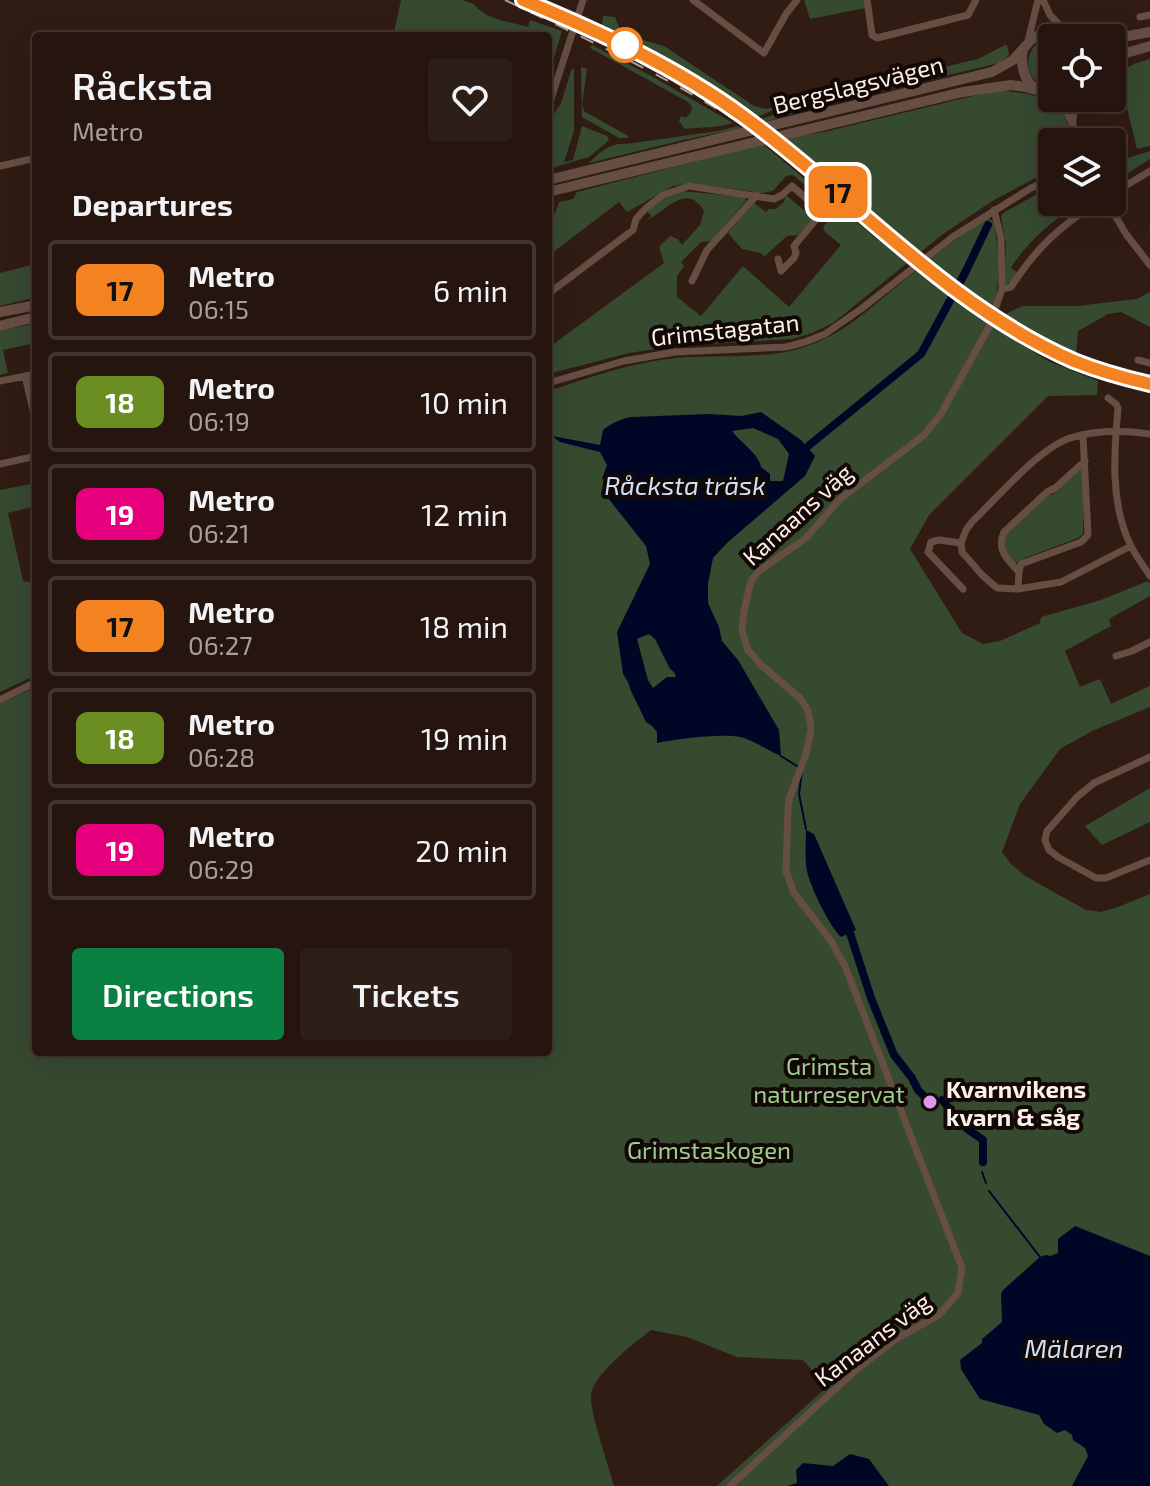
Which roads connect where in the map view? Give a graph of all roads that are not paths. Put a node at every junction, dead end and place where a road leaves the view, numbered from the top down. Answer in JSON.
{"nodes":[{"id":1,"x":583,"y":0,"type":"edge"},
{"id":2,"x":693,"y":0,"type":"edge"},
{"id":3,"x":797,"y":0,"type":"edge"},
{"id":4,"x":867,"y":0,"type":"edge"},
{"id":5,"x":976,"y":0,"type":"edge"},
{"id":6,"x":1040,"y":0,"type":"edge"},
{"id":7,"x":1150,"y":15,"type":"edge"},
{"id":8,"x":1140,"y":17,"type":"dead end"},
{"id":9,"x":1059,"y":24,"type":"edge"},
{"id":10,"x":1150,"y":32,"type":"edge"},
{"id":11,"x":1038,"y":34,"type":"edge"},
{"id":12,"x":1126,"y":36,"type":"edge"},
{"id":13,"x":1150,"y":46,"type":"edge"},
{"id":14,"x":1025,"y":47,"type":"junction"},
{"id":15,"x":1126,"y":53,"type":"edge"},
{"id":16,"x":1038,"y":89,"type":"edge"},
{"id":17,"x":1038,"y":91,"type":"edge"},
{"id":18,"x":552,"y":96,"type":"edge"},
{"id":19,"x":1067,"y":112,"type":"edge"},
{"id":20,"x":1074,"y":112,"type":"edge"},
{"id":21,"x":1073,"y":124,"type":"junction"},
{"id":22,"x":1075,"y":128,"type":"edge"},
{"id":23,"x":32,"y":159,"type":"edge"},
{"id":24,"x":0,"y":166,"type":"edge"},
{"id":25,"x":1150,"y":171,"type":"edge"},
{"id":26,"x":552,"y":179,"type":"edge"},
{"id":27,"x":1038,"y":185,"type":"edge"},
{"id":28,"x":1126,"y":186,"type":"edge"},
{"id":29,"x":552,"y":191,"type":"edge"},
{"id":30,"x":757,"y":195,"type":"junction"},
{"id":31,"x":994,"y":210,"type":"junction"},
{"id":32,"x":1078,"y":216,"type":"edge"},
{"id":33,"x":1115,"y":216,"type":"edge"},
{"id":34,"x":778,"y":259,"type":"dead end"},
{"id":35,"x":1150,"y":265,"type":"edge"},
{"id":36,"x":692,"y":281,"type":"dead end"},
{"id":37,"x":1002,"y":289,"type":"junction"},
{"id":38,"x":552,"y":291,"type":"edge"},
{"id":39,"x":32,"y":306,"type":"edge"},
{"id":40,"x":0,"y":312,"type":"edge"},
{"id":41,"x":32,"y":318,"type":"edge"},
{"id":42,"x":0,"y":326,"type":"edge"},
{"id":43,"x":1138,"y":360,"type":"dead end"},
{"id":44,"x":1150,"y":363,"type":"edge"},
{"id":45,"x":32,"y":375,"type":"edge"},
{"id":46,"x":25,"y":376,"type":"junction"},
{"id":47,"x":0,"y":381,"type":"edge"},
{"id":48,"x":552,"y":382,"type":"edge"},
{"id":49,"x":1108,"y":398,"type":"dead end"},
{"id":50,"x":32,"y":405,"type":"edge"},
{"id":51,"x":1116,"y":432,"type":"junction"},
{"id":52,"x":1150,"y":434,"type":"edge"},
{"id":53,"x":1083,"y":436,"type":"junction"},
{"id":54,"x":32,"y":457,"type":"edge"},
{"id":55,"x":1085,"y":461,"type":"junction"},
{"id":56,"x":0,"y":464,"type":"edge"},
{"id":57,"x":961,"y":543,"type":"junction"},
{"id":58,"x":1131,"y":546,"type":"junction"},
{"id":59,"x":1019,"y":572,"type":"junction"},
{"id":60,"x":1150,"y":576,"type":"edge"},
{"id":61,"x":963,"y":589,"type":"dead end"},
{"id":62,"x":1018,"y":589,"type":"junction"},
{"id":63,"x":1150,"y":642,"type":"edge"},
{"id":64,"x":1116,"y":656,"type":"dead end"},
{"id":65,"x":32,"y":684,"type":"edge"},
{"id":66,"x":0,"y":700,"type":"edge"},
{"id":67,"x":1150,"y":757,"type":"edge"},
{"id":68,"x":1150,"y":860,"type":"edge"},
{"id":69,"x":730,"y":1486,"type":"edge"}],
"edges":[{"from":1,"to":18,"type":"street"},
{"from":2,"to":3,"type":"street"},
{"from":4,"to":5,"type":"street"},
{"from":6,"to":9,"type":"street"},
{"from":6,"to":14,"type":"street"},
{"from":7,"to":8,"type":"street"},
{"from":10,"to":12,"type":"main road"},
{"from":11,"to":14,"type":"main road","name":"Bergslagsvägen"},
{"from":13,"to":15,"type":"main road"},
{"from":14,"to":16,"type":"main road"},
{"from":14,"to":26,"type":"main road","name":"Bergslagsvägen"},
{"from":17,"to":29,"type":"main road","name":"Bergslagsvägen"},
{"from":19,"to":21,"type":"street"},
{"from":20,"to":21,"type":"street"},
{"from":21,"to":22,"type":"street"},
{"from":23,"to":24,"type":"street"},
{"from":25,"to":28,"type":"street"},
{"from":27,"to":31,"type":"street","name":"Grimstagatan"},
{"from":30,"to":34,"type":"street"},
{"from":30,"to":36,"type":"street"},
{"from":30,"to":38,"type":"street"},
{"from":31,"to":37,"type":"street","name":"Kanaans väg"},
{"from":31,"to":48,"type":"street","name":"Grimstagatan"},
{"from":32,"to":37,"type":"street"},
{"from":33,"to":35,"type":"street"},
{"from":37,"to":69,"type":"street","name":"Kanaans väg"},
{"from":39,"to":40,"type":"main road"},
{"from":41,"to":42,"type":"main road"},
{"from":43,"to":44,"type":"street"},
{"from":45,"to":46,"type":"street"},
{"from":46,"to":47,"type":"street"},
{"from":46,"to":50,"type":"street"},
{"from":49,"to":51,"type":"street"},
{"from":51,"to":52,"type":"street"},
{"from":51,"to":53,"type":"street"},
{"from":51,"to":58,"type":"street"},
{"from":53,"to":55,"type":"street"},
{"from":53,"to":57,"type":"street"},
{"from":54,"to":56,"type":"street"},
{"from":55,"to":59,"type":"street"},
{"from":55,"to":59,"type":"street"},
{"from":57,"to":61,"type":"street"},
{"from":57,"to":62,"type":"street"},
{"from":58,"to":60,"type":"street"},
{"from":58,"to":62,"type":"street"},
{"from":59,"to":62,"type":"street"},
{"from":63,"to":64,"type":"street"},
{"from":65,"to":66,"type":"street"},
{"from":67,"to":68,"type":"street"}]}
